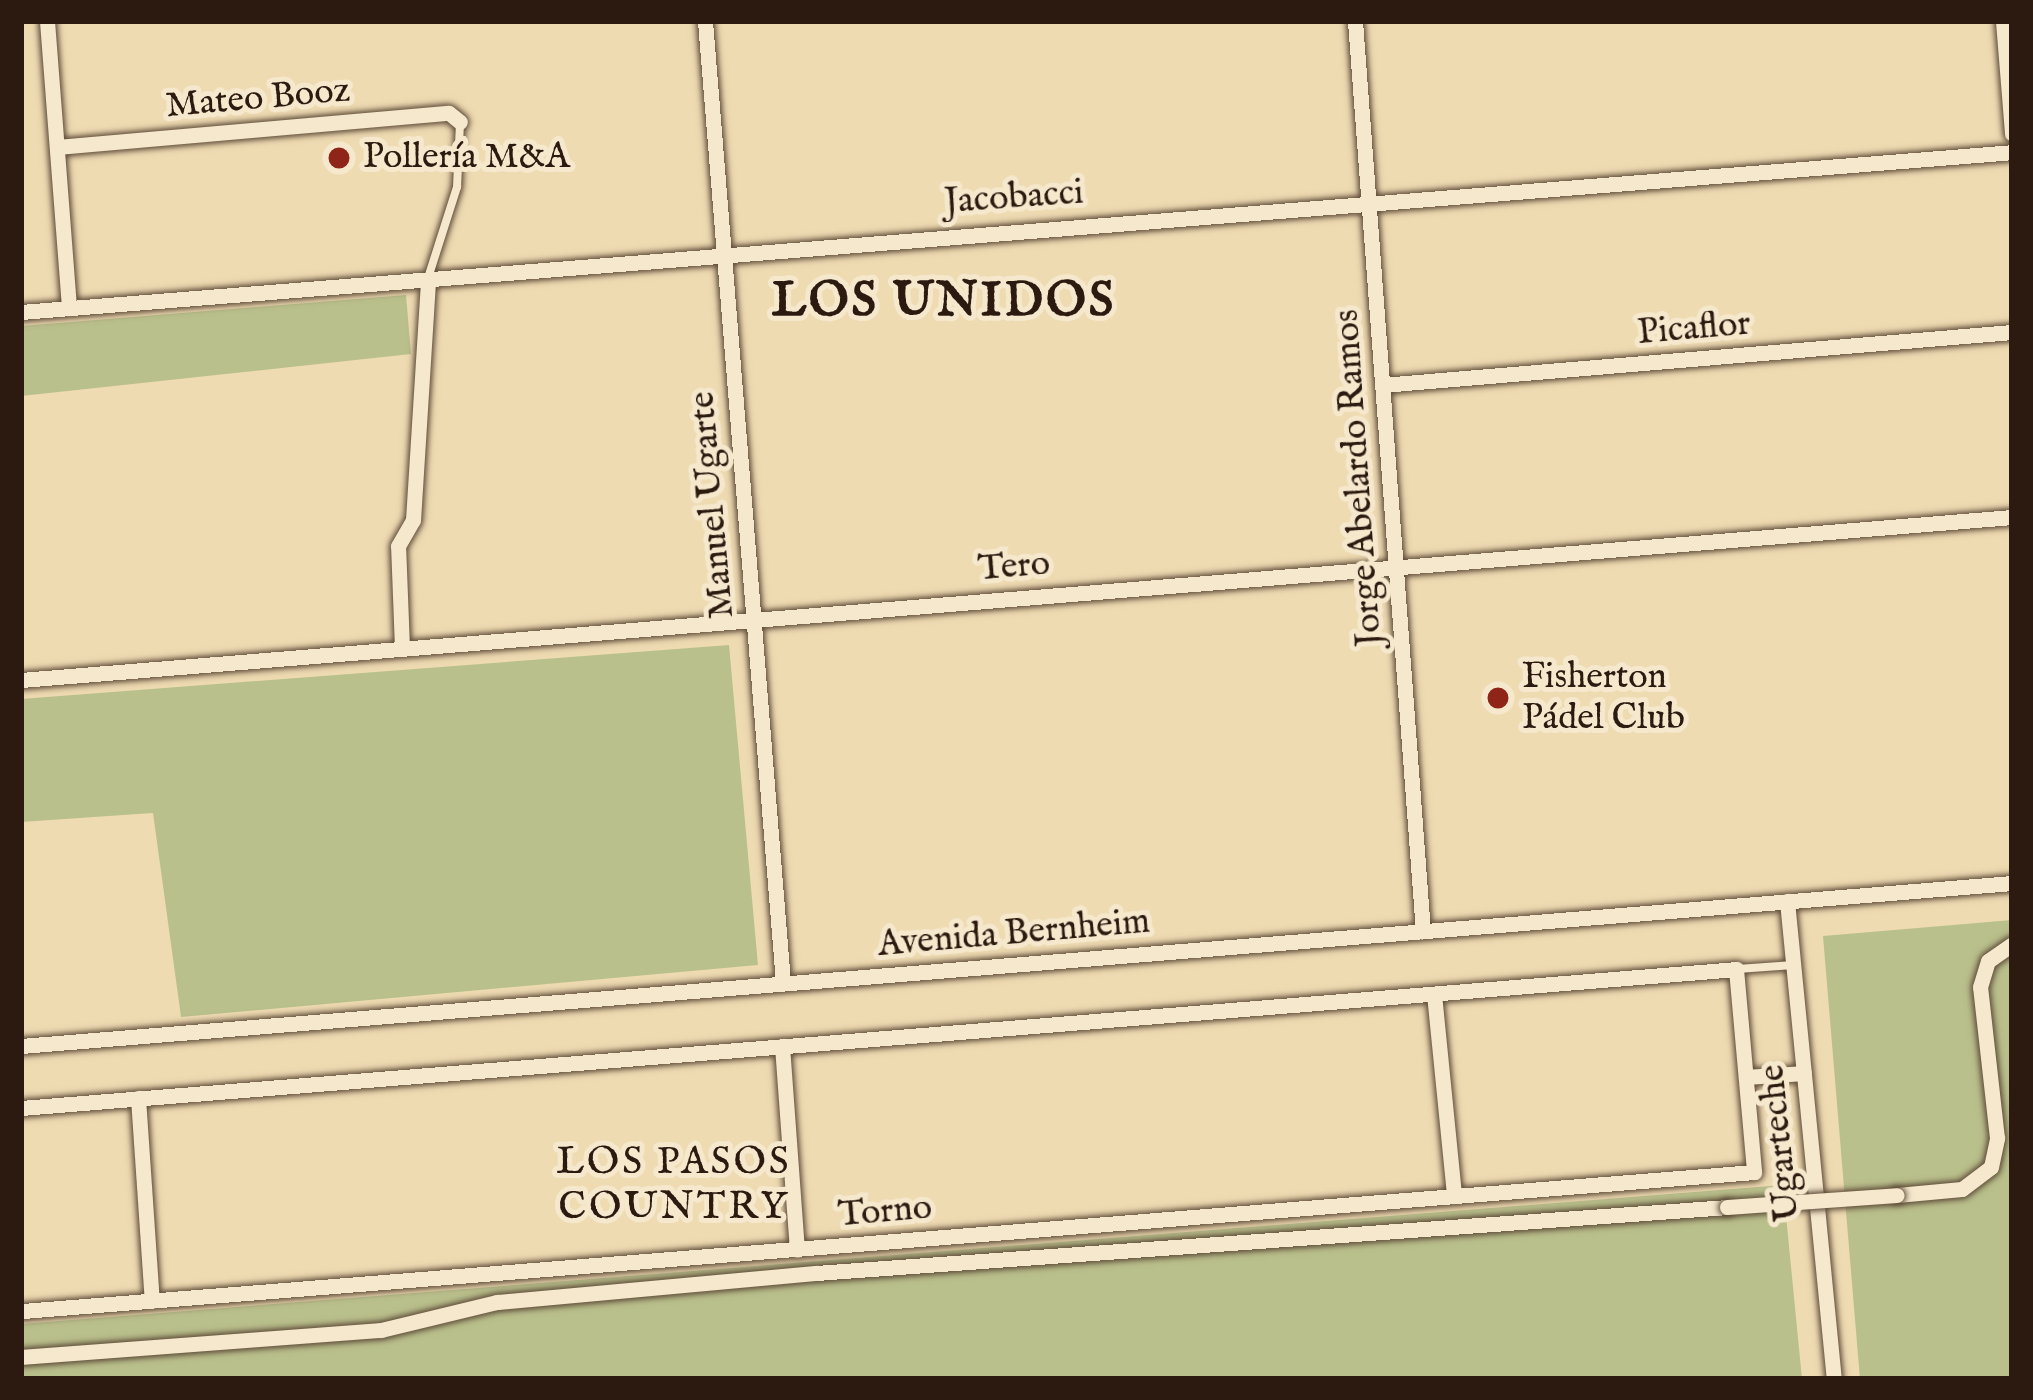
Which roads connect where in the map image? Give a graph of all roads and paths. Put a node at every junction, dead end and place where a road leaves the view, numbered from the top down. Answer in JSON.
{"nodes":[{"id":1,"x":47,"y":21,"type":"edge"},
{"id":2,"x":705,"y":21,"type":"edge"},
{"id":3,"x":1355,"y":21,"type":"edge"},
{"id":4,"x":2003,"y":21,"type":"edge"},
{"id":5,"x":2009,"y":97,"type":"edge"},
{"id":6,"x":460,"y":122,"type":"joint"},
{"id":7,"x":2012,"y":134,"type":"edge"},
{"id":8,"x":57,"y":147,"type":"junction"},
{"id":9,"x":2012,"y":152,"type":"edge"},
{"id":10,"x":1369,"y":201,"type":"junction"},
{"id":11,"x":720,"y":253,"type":"junction"},
{"id":12,"x":428,"y":279,"type":"junction"},
{"id":13,"x":69,"y":308,"type":"junction"},
{"id":14,"x":21,"y":312,"type":"edge"},
{"id":15,"x":2012,"y":332,"type":"edge"},
{"id":16,"x":1382,"y":385,"type":"junction"},
{"id":17,"x":2012,"y":517,"type":"edge"},
{"id":18,"x":1396,"y":566,"type":"junction"},
{"id":19,"x":754,"y":618,"type":"junction"},
{"id":20,"x":402,"y":648,"type":"junction"},
{"id":21,"x":21,"y":680,"type":"edge"},
{"id":22,"x":2012,"y":883,"type":"edge"},
{"id":23,"x":1787,"y":901,"type":"junction"},
{"id":24,"x":1423,"y":931,"type":"junction"},
{"id":25,"x":2012,"y":944,"type":"edge"},
{"id":26,"x":1793,"y":965,"type":"junction"},
{"id":27,"x":1736,"y":969,"type":"junction"},
{"id":28,"x":783,"y":983,"type":"junction"},
{"id":29,"x":1434,"y":994,"type":"junction"},
{"id":30,"x":21,"y":1046,"type":"edge"},
{"id":31,"x":782,"y":1046,"type":"junction"},
{"id":32,"x":1804,"y":1073,"type":"junction"},
{"id":33,"x":1746,"y":1077,"type":"junction"},
{"id":34,"x":138,"y":1098,"type":"junction"},
{"id":35,"x":21,"y":1108,"type":"edge"},
{"id":36,"x":1454,"y":1196,"type":"junction"},
{"id":37,"x":797,"y":1249,"type":"junction"},
{"id":38,"x":152,"y":1301,"type":"junction"},
{"id":39,"x":21,"y":1311,"type":"edge"},
{"id":40,"x":21,"y":1357,"type":"edge"},
{"id":41,"x":1834,"y":1379,"type":"edge"}],
"edges":[{"from":1,"to":8,"type":"street"},
{"from":2,"to":11,"type":"street","name":"Manuel Ugarte"},
{"from":3,"to":10,"type":"street","name":"Jorge Abelardo Ramos"},
{"from":4,"to":5,"type":"street"},
{"from":5,"to":7,"type":"street"},
{"from":6,"to":8,"type":"street","name":"Mateo Booz"},
{"from":6,"to":12,"type":"lane"},
{"from":8,"to":13,"type":"street"},
{"from":9,"to":10,"type":"street","name":"Jacobacci"},
{"from":10,"to":11,"type":"street","name":"Jacobacci"},
{"from":10,"to":16,"type":"street","name":"Jorge Abelardo Ramos"},
{"from":11,"to":12,"type":"street","name":"Jacobacci"},
{"from":11,"to":19,"type":"street","name":"Manuel Ugarte"},
{"from":12,"to":13,"type":"street","name":"Jacobacci"},
{"from":12,"to":20,"type":"street"},
{"from":13,"to":14,"type":"street","name":"Jacobacci"},
{"from":15,"to":16,"type":"street","name":"Picaflor"},
{"from":16,"to":18,"type":"street","name":"Jorge Abelardo Ramos"},
{"from":17,"to":18,"type":"street","name":"Tero"},
{"from":18,"to":19,"type":"street","name":"Tero"},
{"from":18,"to":24,"type":"street","name":"Jorge Abelardo Ramos"},
{"from":19,"to":20,"type":"street","name":"Tero"},
{"from":19,"to":28,"type":"street","name":"Manuel Ugarte"},
{"from":20,"to":21,"type":"street","name":"Tero"},
{"from":22,"to":23,"type":"street","name":"Avenida Bernheim"},
{"from":23,"to":24,"type":"street","name":"Avenida Bernheim"},
{"from":23,"to":26,"type":"street","name":"Ugarteche"},
{"from":24,"to":28,"type":"street","name":"Avenida Bernheim"},
{"from":25,"to":40,"type":"street","bridge":true},
{"from":26,"to":27,"type":"lane"},
{"from":26,"to":32,"type":"street","name":"Ugarteche"},
{"from":27,"to":29,"type":"street"},
{"from":27,"to":33,"type":"street"},
{"from":28,"to":30,"type":"street","name":"Avenida Bernheim"},
{"from":29,"to":31,"type":"street"},
{"from":29,"to":36,"type":"street"},
{"from":31,"to":34,"type":"street"},
{"from":31,"to":37,"type":"street"},
{"from":32,"to":33,"type":"street"},
{"from":32,"to":41,"type":"street","name":"Ugarteche"},
{"from":33,"to":36,"type":"street","name":"Torno"},
{"from":34,"to":35,"type":"street"},
{"from":34,"to":38,"type":"street"},
{"from":36,"to":37,"type":"street","name":"Torno"},
{"from":37,"to":38,"type":"street","name":"Torno"},
{"from":38,"to":39,"type":"street","name":"Torno"}]}
